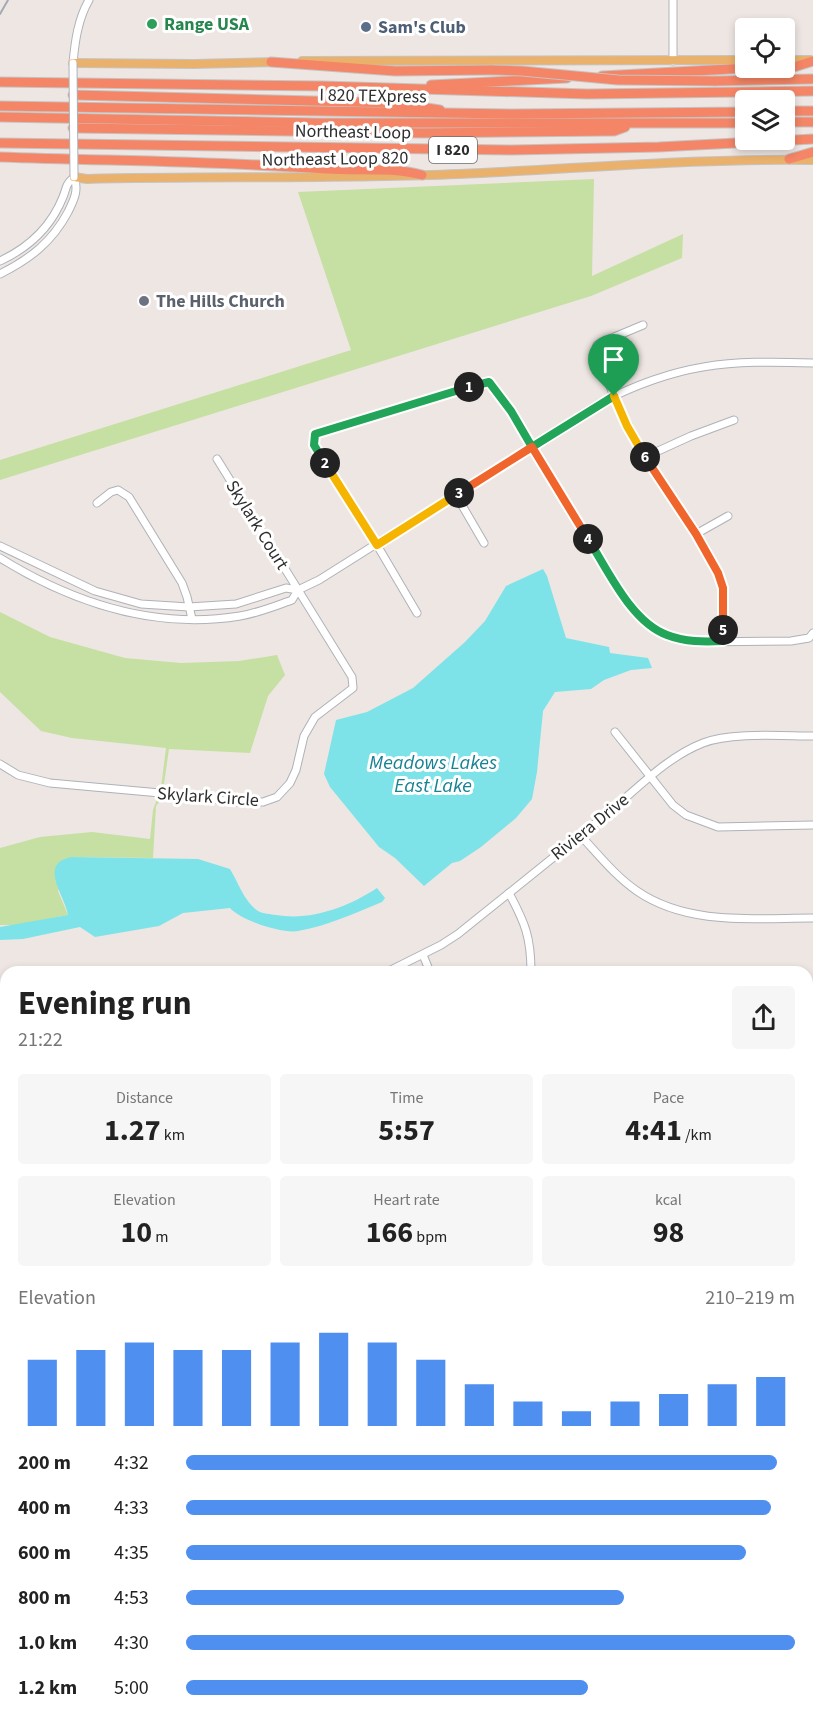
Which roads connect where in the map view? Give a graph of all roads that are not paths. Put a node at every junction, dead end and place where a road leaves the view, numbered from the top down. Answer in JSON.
{"nodes":[{"id":1,"x":89,"y":0,"type":"edge"},
{"id":2,"x":674,"y":0,"type":"edge"},
{"id":3,"x":735,"y":60,"type":"edge"},
{"id":4,"x":795,"y":60,"type":"edge"},
{"id":5,"x":813,"y":60,"type":"edge"},
{"id":6,"x":672,"y":61,"type":"junction"},
{"id":7,"x":271,"y":62,"type":"junction"},
{"id":8,"x":73,"y":63,"type":"junction"},
{"id":9,"x":795,"y":67,"type":"edge"},
{"id":10,"x":735,"y":69,"type":"edge"},
{"id":11,"x":813,"y":79,"type":"edge"},
{"id":12,"x":0,"y":82,"type":"edge"},
{"id":13,"x":406,"y":89,"type":"junction"},
{"id":14,"x":813,"y":91,"type":"edge"},
{"id":15,"x":73,"y":95,"type":"junction"},
{"id":16,"x":0,"y":106,"type":"edge"},
{"id":17,"x":795,"y":111,"type":"edge"},
{"id":18,"x":812,"y":111,"type":"edge"},
{"id":19,"x":735,"y":112,"type":"edge"},
{"id":20,"x":457,"y":114,"type":"junction"},
{"id":21,"x":0,"y":117,"type":"edge"},
{"id":22,"x":795,"y":122,"type":"edge"},
{"id":23,"x":813,"y":122,"type":"edge"},
{"id":24,"x":735,"y":123,"type":"edge"},
{"id":25,"x":633,"y":124,"type":"junction"},
{"id":26,"x":74,"y":128,"type":"junction"},
{"id":27,"x":813,"y":139,"type":"edge"},
{"id":28,"x":0,"y":143,"type":"edge"},
{"id":29,"x":813,"y":152,"type":"edge"},
{"id":30,"x":0,"y":157,"type":"edge"},
{"id":31,"x":789,"y":159,"type":"junction"},
{"id":32,"x":813,"y":160,"type":"edge"},
{"id":33,"x":422,"y":174,"type":"junction"},
{"id":34,"x":74,"y":177,"type":"junction"},
{"id":35,"x":0,"y":261,"type":"edge"},
{"id":36,"x":0,"y":274,"type":"edge"},
{"id":37,"x":643,"y":324,"type":"dead end"},
{"id":38,"x":813,"y":363,"type":"edge"},
{"id":39,"x":614,"y":396,"type":"junction"},
{"id":40,"x":734,"y":420,"type":"dead end"},
{"id":41,"x":532,"y":447,"type":"junction"},
{"id":42,"x":645,"y":457,"type":"junction"},
{"id":43,"x":217,"y":459,"type":"dead end"},
{"id":44,"x":456,"y":495,"type":"junction"},
{"id":45,"x":97,"y":503,"type":"dead end"},
{"id":46,"x":729,"y":516,"type":"dead end"},
{"id":47,"x":696,"y":534,"type":"junction"},
{"id":48,"x":484,"y":543,"type":"dead end"},
{"id":49,"x":377,"y":545,"type":"junction"},
{"id":50,"x":0,"y":546,"type":"edge"},
{"id":51,"x":0,"y":558,"type":"edge"},
{"id":52,"x":298,"y":590,"type":"junction"},
{"id":53,"x":189,"y":607,"type":"junction"},
{"id":54,"x":417,"y":613,"type":"dead end"},
{"id":55,"x":192,"y":619,"type":"junction"},
{"id":56,"x":813,"y":633,"type":"edge"},
{"id":57,"x":723,"y":641,"type":"junction"},
{"id":58,"x":615,"y":732,"type":"dead end"},
{"id":59,"x":813,"y":736,"type":"edge"},
{"id":60,"x":0,"y":764,"type":"edge"},
{"id":61,"x":650,"y":777,"type":"junction"},
{"id":62,"x":813,"y":825,"type":"edge"},
{"id":63,"x":580,"y":836,"type":"junction"},
{"id":64,"x":509,"y":893,"type":"junction"},
{"id":65,"x":813,"y":918,"type":"edge"},
{"id":66,"x":423,"y":955,"type":"junction"},
{"id":67,"x":400,"y":966,"type":"edge"},
{"id":68,"x":428,"y":966,"type":"edge"},
{"id":69,"x":531,"y":966,"type":"edge"}],
"edges":[{"from":1,"to":8,"type":"street"},
{"from":2,"to":6,"type":"street"},
{"from":3,"to":6,"type":"main road"},
{"from":4,"to":5,"type":"main road"},
{"from":5,"to":9,"type":"highway"},
{"from":6,"to":7,"type":"main road"},
{"from":7,"to":8,"type":"main road"},
{"from":7,"to":11,"type":"highway","bridge":true},
{"from":8,"to":15,"type":"street","bridge":true},
{"from":10,"to":13,"type":"highway"},
{"from":12,"to":13,"type":"highway"},
{"from":13,"to":14,"type":"highway"},
{"from":15,"to":20,"type":"highway"},
{"from":15,"to":26,"type":"street","bridge":true},
{"from":16,"to":20,"type":"highway","name":"I 820 TEXpress"},
{"from":17,"to":18,"type":"highway"},
{"from":19,"to":20,"type":"highway","name":"I 820 TEXpress"},
{"from":21,"to":25,"type":"highway","name":"I 820 TEXpress"},
{"from":22,"to":23,"type":"highway"},
{"from":24,"to":25,"type":"highway","name":"I 820 TEXpress"},
{"from":25,"to":26,"type":"highway"},
{"from":26,"to":34,"type":"street","bridge":true},
{"from":27,"to":28,"type":"highway","name":"Northeast Loop","number":"I 820"},
{"from":29,"to":31,"type":"highway"},
{"from":30,"to":33,"type":"highway"},
{"from":31,"to":32,"type":"main road","name":"Northeast Loop 820"},
{"from":31,"to":33,"type":"main road","name":"Northeast Loop 820"},
{"from":33,"to":34,"type":"main road","name":"Northeast Loop 820"},
{"from":34,"to":35,"type":"street"},
{"from":34,"to":36,"type":"street"},
{"from":37,"to":39,"type":"street"},
{"from":38,"to":39,"type":"street"},
{"from":39,"to":41,"type":"street"},
{"from":39,"to":42,"type":"street"},
{"from":40,"to":42,"type":"street"},
{"from":41,"to":44,"type":"street"},
{"from":41,"to":49,"type":"street"},
{"from":41,"to":57,"type":"street"},
{"from":42,"to":47,"type":"street"},
{"from":43,"to":52,"type":"street","name":"Skylark Court"},
{"from":44,"to":48,"type":"street"},
{"from":44,"to":49,"type":"street"},
{"from":45,"to":53,"type":"street"},
{"from":46,"to":47,"type":"street"},
{"from":47,"to":57,"type":"street"},
{"from":49,"to":52,"type":"street"},
{"from":49,"to":54,"type":"street"},
{"from":50,"to":53,"type":"street"},
{"from":51,"to":55,"type":"street"},
{"from":52,"to":53,"type":"street"},
{"from":52,"to":55,"type":"street"},
{"from":52,"to":60,"type":"street","name":"Skylark Circle"},
{"from":53,"to":55,"type":"street"},
{"from":56,"to":57,"type":"street"},
{"from":58,"to":61,"type":"street"},
{"from":59,"to":61,"type":"street","name":"Riviera Drive"},
{"from":61,"to":62,"type":"street"},
{"from":61,"to":63,"type":"street","name":"Riviera Drive"},
{"from":63,"to":64,"type":"street","name":"Riviera Drive"},
{"from":63,"to":65,"type":"street"},
{"from":64,"to":66,"type":"street","name":"Riviera Drive"},
{"from":64,"to":69,"type":"street"},
{"from":66,"to":67,"type":"street","name":"Riviera Drive"},
{"from":66,"to":68,"type":"street"}]}
